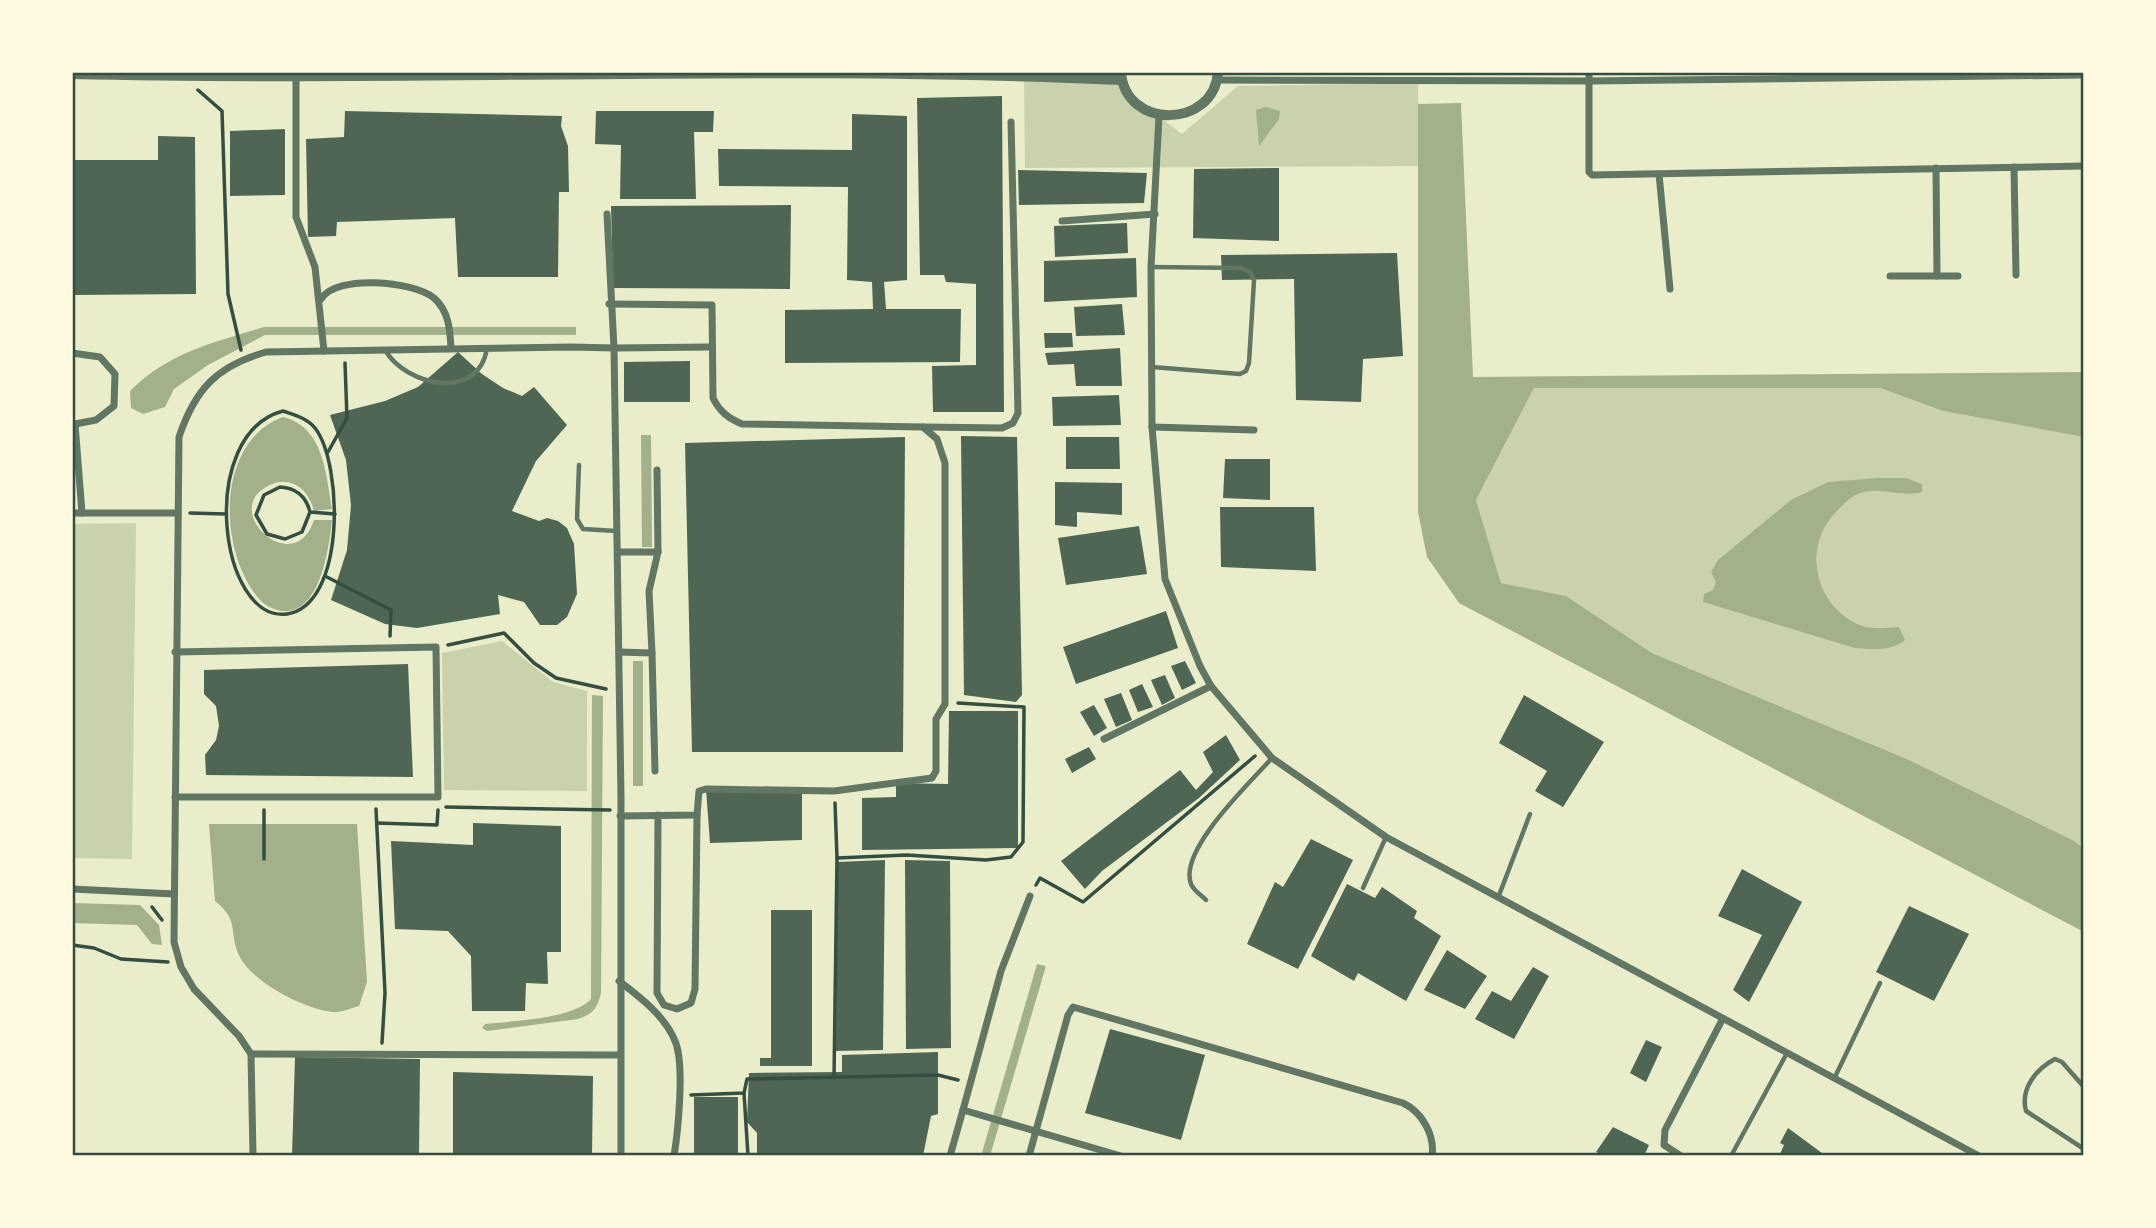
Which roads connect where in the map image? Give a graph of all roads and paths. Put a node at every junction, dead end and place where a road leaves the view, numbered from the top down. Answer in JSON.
{"nodes":[{"id":1,"x":1589,"y":72,"type":"edge"},
{"id":2,"x":887,"y":73,"type":"edge"},
{"id":3,"x":72,"y":74,"type":"edge"},
{"id":4,"x":296,"y":75,"type":"edge"},
{"id":5,"x":2084,"y":75,"type":"edge"},
{"id":6,"x":1121,"y":76,"type":"edge"},
{"id":7,"x":1218,"y":76,"type":"edge"},
{"id":8,"x":183,"y":77,"type":"junction"},
{"id":9,"x":1589,"y":81,"type":"junction"},
{"id":10,"x":1159,"y":116,"type":"junction"},
{"id":11,"x":1012,"y":122,"type":"dead end"},
{"id":12,"x":2084,"y":166,"type":"edge"},
{"id":13,"x":2014,"y":167,"type":"junction"},
{"id":14,"x":1936,"y":168,"type":"junction"},
{"id":15,"x":1659,"y":174,"type":"junction"},
{"id":16,"x":607,"y":214,"type":"dead end"},
{"id":17,"x":1155,"y":214,"type":"junction"},
{"id":18,"x":1062,"y":221,"type":"dead end"},
{"id":19,"x":1151,"y":267,"type":"junction"},
{"id":20,"x":2016,"y":275,"type":"dead end"},
{"id":21,"x":1890,"y":276,"type":"dead end"},
{"id":22,"x":1937,"y":276,"type":"junction"},
{"id":23,"x":1958,"y":276,"type":"dead end"},
{"id":24,"x":1670,"y":289,"type":"dead end"},
{"id":25,"x":321,"y":299,"type":"junction"},
{"id":26,"x":609,"y":304,"type":"junction"},
{"id":27,"x":712,"y":347,"type":"junction"},
{"id":28,"x":451,"y":348,"type":"junction"},
{"id":29,"x":487,"y":348,"type":"junction"},
{"id":30,"x":614,"y":348,"type":"junction"},
{"id":31,"x":241,"y":349,"type":"dead end"},
{"id":32,"x":384,"y":349,"type":"junction"},
{"id":33,"x":324,"y":351,"type":"junction"},
{"id":34,"x":344,"y":351,"type":"junction"},
{"id":35,"x":72,"y":353,"type":"edge"},
{"id":36,"x":1152,"y":367,"type":"junction"},
{"id":37,"x":74,"y":424,"type":"edge"},
{"id":38,"x":923,"y":427,"type":"junction"},
{"id":39,"x":1152,"y":427,"type":"junction"},
{"id":40,"x":1254,"y":430,"type":"dead end"},
{"id":41,"x":328,"y":453,"type":"junction"},
{"id":42,"x":579,"y":465,"type":"dead end"},
{"id":43,"x":657,"y":470,"type":"dead end"},
{"id":44,"x":310,"y":512,"type":"junction"},
{"id":45,"x":72,"y":513,"type":"edge"},
{"id":46,"x":82,"y":513,"type":"junction"},
{"id":47,"x":178,"y":513,"type":"junction"},
{"id":48,"x":226,"y":514,"type":"junction"},
{"id":49,"x":335,"y":514,"type":"junction"},
{"id":50,"x":617,"y":531,"type":"junction"},
{"id":51,"x":618,"y":552,"type":"junction"},
{"id":52,"x":657,"y":552,"type":"junction"},
{"id":53,"x":324,"y":576,"type":"junction"},
{"id":54,"x":436,"y":648,"type":"junction"},
{"id":55,"x":390,"y":649,"type":"junction"},
{"id":56,"x":175,"y":652,"type":"junction"},
{"id":57,"x":619,"y":652,"type":"junction"},
{"id":58,"x":652,"y":653,"type":"junction"},
{"id":59,"x":1211,"y":686,"type":"junction"},
{"id":60,"x":619,"y":692,"type":"junction"},
{"id":61,"x":945,"y":704,"type":"junction"},
{"id":62,"x":1104,"y":739,"type":"dead end"},
{"id":63,"x":1264,"y":747,"type":"junction"},
{"id":64,"x":1272,"y":758,"type":"junction"},
{"id":65,"x":655,"y":771,"type":"dead end"},
{"id":66,"x":834,"y":791,"type":"junction"},
{"id":67,"x":175,"y":797,"type":"junction"},
{"id":68,"x":264,"y":797,"type":"junction"},
{"id":69,"x":376,"y":797,"type":"junction"},
{"id":70,"x":604,"y":810,"type":"dead end"},
{"id":71,"x":1530,"y":814,"type":"dead end"},
{"id":72,"x":658,"y":815,"type":"junction"},
{"id":73,"x":697,"y":815,"type":"junction"},
{"id":74,"x":621,"y":816,"type":"junction"},
{"id":75,"x":377,"y":824,"type":"junction"},
{"id":76,"x":1386,"y":837,"type":"junction"},
{"id":77,"x":836,"y":858,"type":"junction"},
{"id":78,"x":264,"y":859,"type":"dead end"},
{"id":79,"x":1040,"y":878,"type":"dead end"},
{"id":80,"x":1363,"y":888,"type":"dead end"},
{"id":81,"x":72,"y":889,"type":"edge"},
{"id":82,"x":174,"y":894,"type":"junction"},
{"id":83,"x":1030,"y":896,"type":"dead end"},
{"id":84,"x":1498,"y":898,"type":"junction"},
{"id":85,"x":1206,"y":900,"type":"dead end"},
{"id":86,"x":72,"y":945,"type":"edge"},
{"id":87,"x":170,"y":962,"type":"dead end"},
{"id":88,"x":620,"y":981,"type":"junction"},
{"id":89,"x":1880,"y":983,"type":"dead end"},
{"id":90,"x":1722,"y":1020,"type":"junction"},
{"id":91,"x":1787,"y":1053,"type":"junction"},
{"id":92,"x":251,"y":1054,"type":"junction"},
{"id":93,"x":381,"y":1055,"type":"junction"},
{"id":94,"x":619,"y":1055,"type":"junction"},
{"id":95,"x":834,"y":1077,"type":"junction"},
{"id":96,"x":1834,"y":1079,"type":"junction"},
{"id":97,"x":970,"y":1083,"type":"junction"},
{"id":98,"x":2084,"y":1087,"type":"edge"},
{"id":99,"x":744,"y":1093,"type":"junction"},
{"id":100,"x":679,"y":1095,"type":"junction"},
{"id":101,"x":963,"y":1110,"type":"junction"},
{"id":102,"x":1037,"y":1131,"type":"junction"},
{"id":103,"x":2084,"y":1149,"type":"edge"},
{"id":104,"x":253,"y":1156,"type":"edge"},
{"id":105,"x":621,"y":1156,"type":"edge"},
{"id":106,"x":674,"y":1156,"type":"edge"},
{"id":107,"x":748,"y":1156,"type":"edge"},
{"id":108,"x":950,"y":1156,"type":"edge"},
{"id":109,"x":1029,"y":1156,"type":"edge"},
{"id":110,"x":1121,"y":1156,"type":"edge"},
{"id":111,"x":1432,"y":1156,"type":"edge"},
{"id":112,"x":1681,"y":1156,"type":"edge"},
{"id":113,"x":1731,"y":1156,"type":"edge"},
{"id":114,"x":1979,"y":1156,"type":"edge"}],
"edges":[{"from":1,"to":9,"type":"street"},
{"from":2,"to":4,"type":"street"},
{"from":2,"to":6,"type":"street"},
{"from":3,"to":8,"type":"street"},
{"from":4,"to":8,"type":"street"},
{"from":4,"to":25,"type":"street"},
{"from":5,"to":9,"type":"street"},
{"from":6,"to":10,"type":"street"},
{"from":7,"to":9,"type":"street"},
{"from":7,"to":10,"type":"street"},
{"from":8,"to":31,"type":"path"},
{"from":9,"to":15,"type":"street"},
{"from":10,"to":17,"type":"street"},
{"from":11,"to":38,"type":"street"},
{"from":12,"to":13,"type":"street"},
{"from":13,"to":14,"type":"street"},
{"from":13,"to":20,"type":"street"},
{"from":14,"to":15,"type":"street"},
{"from":14,"to":22,"type":"street"},
{"from":15,"to":24,"type":"street"},
{"from":16,"to":26,"type":"street"},
{"from":17,"to":18,"type":"street"},
{"from":17,"to":19,"type":"street"},
{"from":19,"to":36,"type":"street"},
{"from":19,"to":36,"type":"lane"},
{"from":21,"to":22,"type":"street"},
{"from":22,"to":23,"type":"street"},
{"from":25,"to":28,"type":"street"},
{"from":25,"to":33,"type":"street"},
{"from":26,"to":27,"type":"street"},
{"from":26,"to":30,"type":"street"},
{"from":27,"to":30,"type":"street"},
{"from":27,"to":38,"type":"street"},
{"from":28,"to":29,"type":"street"},
{"from":28,"to":32,"type":"street"},
{"from":29,"to":30,"type":"street"},
{"from":29,"to":32,"type":"lane"},
{"from":30,"to":50,"type":"street"},
{"from":32,"to":34,"type":"street"},
{"from":33,"to":34,"type":"street"},
{"from":33,"to":47,"type":"street"},
{"from":34,"to":41,"type":"path"},
{"from":35,"to":37,"type":"street"},
{"from":36,"to":39,"type":"street"},
{"from":37,"to":46,"type":"street"},
{"from":38,"to":61,"type":"street"},
{"from":39,"to":40,"type":"street"},
{"from":39,"to":59,"type":"street"},
{"from":41,"to":48,"type":"path"},
{"from":41,"to":49,"type":"path"},
{"from":42,"to":50,"type":"lane"},
{"from":43,"to":52,"type":"street"},
{"from":44,"to":44,"type":"path"},
{"from":44,"to":49,"type":"path"},
{"from":45,"to":46,"type":"street"},
{"from":46,"to":47,"type":"street"},
{"from":47,"to":48,"type":"path"},
{"from":47,"to":56,"type":"street"},
{"from":48,"to":53,"type":"path"},
{"from":49,"to":53,"type":"path"},
{"from":50,"to":51,"type":"street"},
{"from":51,"to":52,"type":"street"},
{"from":51,"to":57,"type":"street"},
{"from":52,"to":58,"type":"street"},
{"from":53,"to":55,"type":"path"},
{"from":54,"to":55,"type":"street"},
{"from":54,"to":60,"type":"path"},
{"from":54,"to":69,"type":"street"},
{"from":55,"to":56,"type":"street"},
{"from":56,"to":67,"type":"street"},
{"from":57,"to":58,"type":"street"},
{"from":57,"to":60,"type":"street"},
{"from":58,"to":65,"type":"street"},
{"from":59,"to":62,"type":"street"},
{"from":59,"to":63,"type":"street"},
{"from":60,"to":74,"type":"street"},
{"from":61,"to":66,"type":"street"},
{"from":61,"to":77,"type":"path"},
{"from":63,"to":64,"type":"street"},
{"from":63,"to":79,"type":"path"},
{"from":64,"to":76,"type":"street"},
{"from":64,"to":85,"type":"lane"},
{"from":66,"to":73,"type":"street"},
{"from":66,"to":77,"type":"path"},
{"from":67,"to":68,"type":"street"},
{"from":67,"to":82,"type":"street"},
{"from":68,"to":69,"type":"street"},
{"from":68,"to":78,"type":"path"},
{"from":69,"to":75,"type":"path"},
{"from":70,"to":75,"type":"path"},
{"from":71,"to":84,"type":"lane"},
{"from":72,"to":73,"type":"street"},
{"from":72,"to":73,"type":"street"},
{"from":72,"to":74,"type":"street"},
{"from":74,"to":88,"type":"street"},
{"from":75,"to":93,"type":"path"},
{"from":76,"to":80,"type":"lane"},
{"from":76,"to":84,"type":"street"},
{"from":77,"to":95,"type":"path"},
{"from":81,"to":82,"type":"street"},
{"from":82,"to":92,"type":"street"},
{"from":83,"to":97,"type":"street"},
{"from":84,"to":90,"type":"street"},
{"from":86,"to":87,"type":"path"},
{"from":88,"to":94,"type":"street"},
{"from":88,"to":100,"type":"street"},
{"from":89,"to":96,"type":"lane"},
{"from":90,"to":91,"type":"street"},
{"from":90,"to":112,"type":"street"},
{"from":91,"to":96,"type":"street"},
{"from":91,"to":113,"type":"lane"},
{"from":92,"to":93,"type":"street"},
{"from":92,"to":104,"type":"street"},
{"from":93,"to":94,"type":"street"},
{"from":94,"to":105,"type":"street"},
{"from":95,"to":97,"type":"path"},
{"from":95,"to":99,"type":"path"},
{"from":96,"to":114,"type":"street"},
{"from":97,"to":101,"type":"street"},
{"from":98,"to":103,"type":"lane"},
{"from":99,"to":100,"type":"path"},
{"from":99,"to":107,"type":"path"},
{"from":100,"to":106,"type":"street"},
{"from":101,"to":102,"type":"street"},
{"from":101,"to":108,"type":"street"},
{"from":102,"to":109,"type":"street"},
{"from":102,"to":110,"type":"street"},
{"from":102,"to":111,"type":"street"}]}
